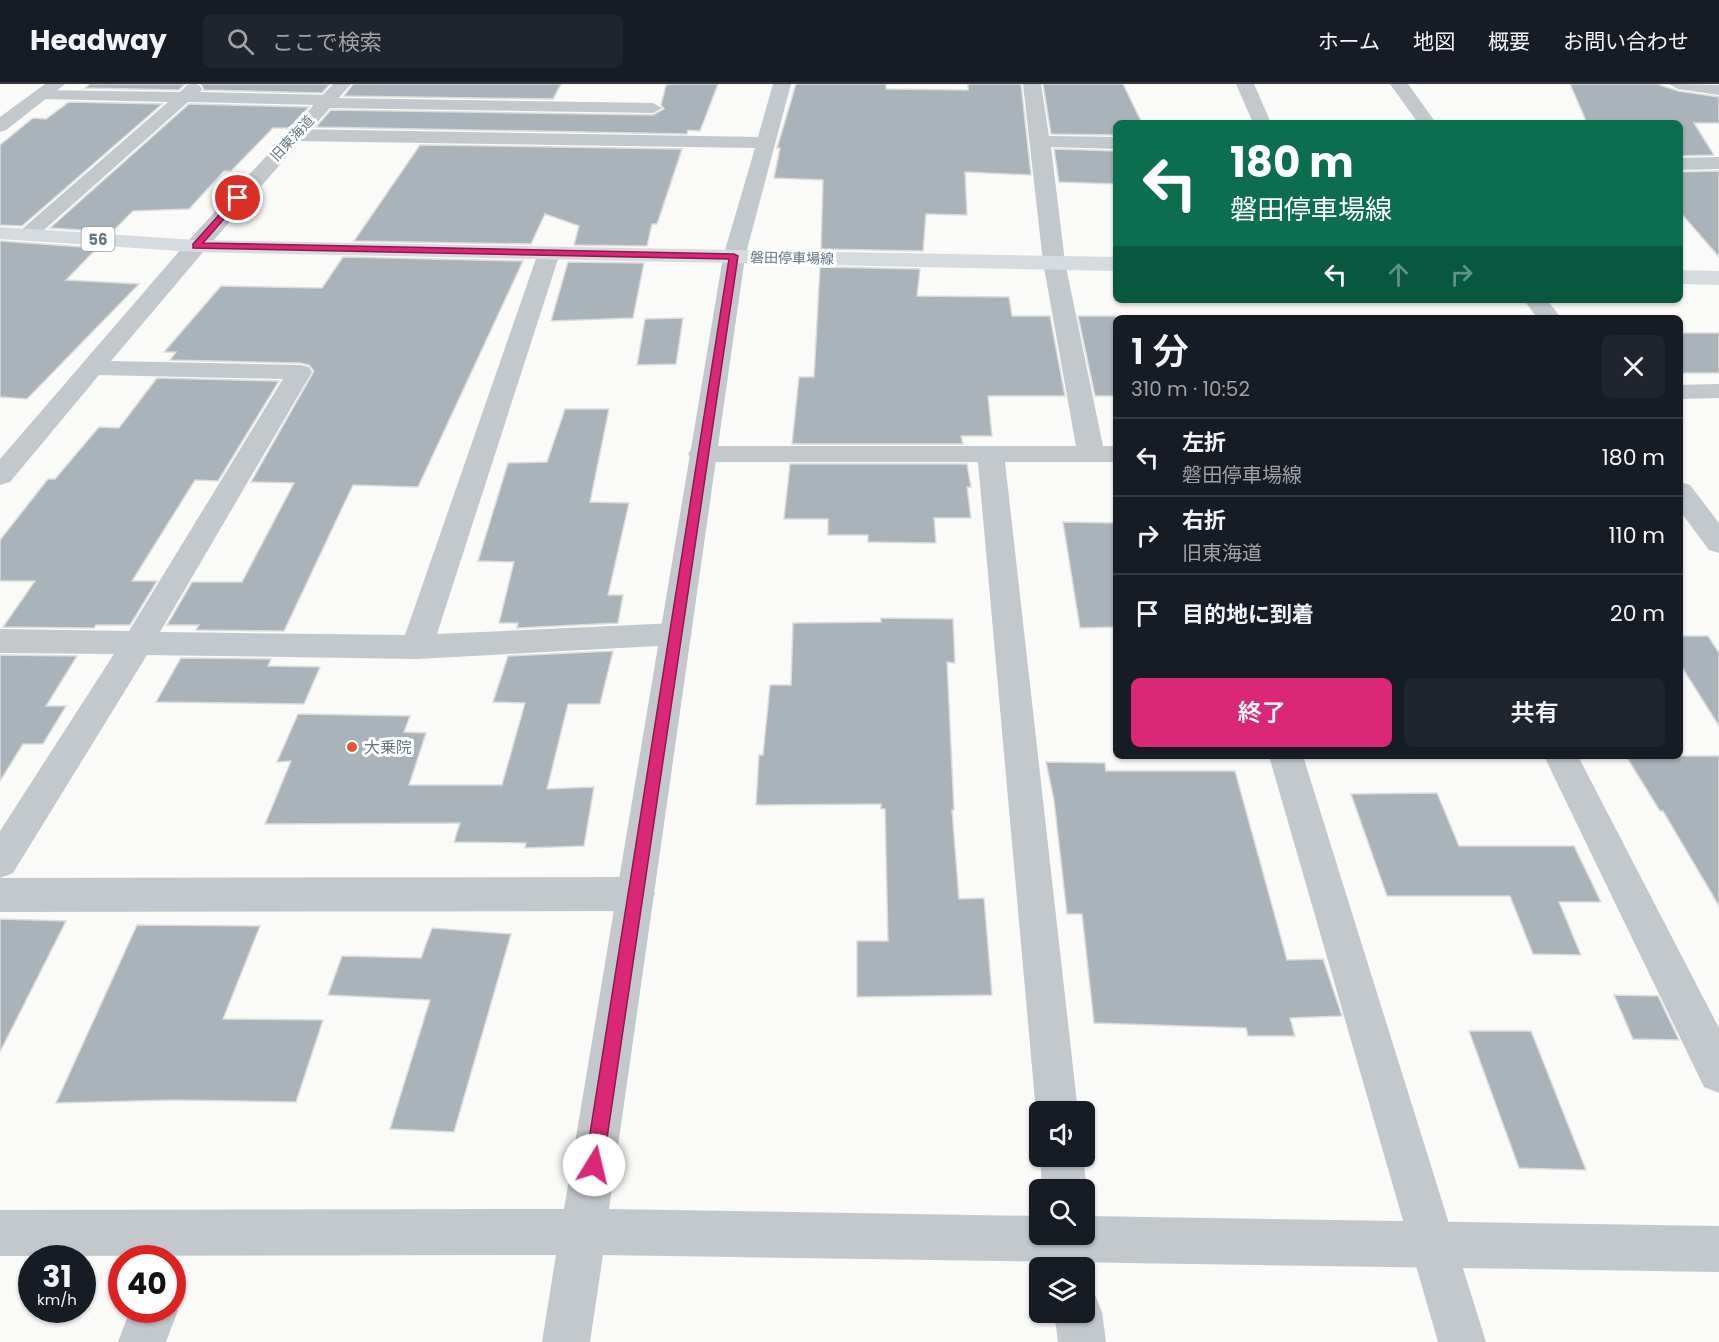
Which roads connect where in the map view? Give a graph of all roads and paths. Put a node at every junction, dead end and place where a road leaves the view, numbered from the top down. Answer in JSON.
{"nodes":[{"id":1,"x":342,"y":84,"type":"edge"},
{"id":2,"x":782,"y":84,"type":"edge"},
{"id":3,"x":1032,"y":84,"type":"edge"},
{"id":4,"x":1245,"y":84,"type":"edge"},
{"id":5,"x":1399,"y":84,"type":"edge"},
{"id":6,"x":1678,"y":84,"type":"edge"},
{"id":7,"x":50,"y":89,"type":"edge"},
{"id":8,"x":193,"y":90,"type":"edge"},
{"id":9,"x":1719,"y":90,"type":"edge"},
{"id":10,"x":326,"y":102,"type":"junction"},
{"id":11,"x":1261,"y":120,"type":"edge"},
{"id":12,"x":1425,"y":120,"type":"edge"},
{"id":13,"x":0,"y":126,"type":"edge"},
{"id":14,"x":293,"y":135,"type":"junction"},
{"id":15,"x":644,"y":141,"type":"junction"},
{"id":16,"x":1041,"y":141,"type":"junction"},
{"id":17,"x":765,"y":143,"type":"junction"},
{"id":18,"x":1113,"y":143,"type":"edge"},
{"id":19,"x":1719,"y":163,"type":"edge"},
{"id":20,"x":1683,"y":164,"type":"edge"},
{"id":21,"x":0,"y":233,"type":"edge"},
{"id":22,"x":28,"y":234,"type":"junction"},
{"id":23,"x":196,"y":246,"type":"junction"},
{"id":24,"x":549,"y":253,"type":"junction"},
{"id":25,"x":734,"y":256,"type":"junction"},
{"id":26,"x":1054,"y":262,"type":"junction"},
{"id":27,"x":1113,"y":264,"type":"edge"},
{"id":28,"x":1683,"y":277,"type":"edge"},
{"id":29,"x":1719,"y":278,"type":"edge"},
{"id":30,"x":1537,"y":303,"type":"edge"},
{"id":31,"x":1547,"y":315,"type":"edge"},
{"id":32,"x":93,"y":368,"type":"junction"},
{"id":33,"x":1683,"y":392,"type":"edge"},
{"id":34,"x":1719,"y":392,"type":"edge"},
{"id":35,"x":701,"y":454,"type":"junction"},
{"id":36,"x":991,"y":454,"type":"junction"},
{"id":37,"x":1104,"y":454,"type":"edge"},
{"id":38,"x":0,"y":476,"type":"edge"},
{"id":39,"x":1683,"y":495,"type":"edge"},
{"id":40,"x":1719,"y":543,"type":"edge"},
{"id":41,"x":676,"y":634,"type":"junction"},
{"id":42,"x":0,"y":641,"type":"edge"},
{"id":43,"x":137,"y":644,"type":"junction"},
{"id":44,"x":417,"y":647,"type":"junction"},
{"id":45,"x":1287,"y":759,"type":"edge"},
{"id":46,"x":1563,"y":759,"type":"edge"},
{"id":47,"x":0,"y":862,"type":"edge"},
{"id":48,"x":636,"y":894,"type":"junction"},
{"id":49,"x":0,"y":895,"type":"edge"},
{"id":50,"x":1719,"y":1072,"type":"edge"},
{"id":51,"x":1056,"y":1101,"type":"edge"},
{"id":52,"x":583,"y":1232,"type":"junction"},
{"id":53,"x":0,"y":1233,"type":"edge"},
{"id":54,"x":163,"y":1245,"type":"edge"},
{"id":55,"x":1431,"y":1245,"type":"junction"},
{"id":56,"x":186,"y":1246,"type":"edge"},
{"id":57,"x":1071,"y":1247,"type":"edge"},
{"id":58,"x":1719,"y":1249,"type":"edge"},
{"id":59,"x":149,"y":1323,"type":"edge"},
{"id":60,"x":1079,"y":1323,"type":"edge"},
{"id":61,"x":142,"y":1342,"type":"edge"},
{"id":62,"x":566,"y":1342,"type":"edge"},
{"id":63,"x":1082,"y":1342,"type":"edge"},
{"id":64,"x":1462,"y":1342,"type":"edge"}],
"edges":[{"from":1,"to":10,"type":"street","name":"旧東海道"},
{"from":2,"to":17,"type":"street"},
{"from":3,"to":16,"type":"street"},
{"from":4,"to":11,"type":"street"},
{"from":5,"to":12,"type":"street"},
{"from":6,"to":9,"type":"street"},
{"from":7,"to":8,"type":"street"},
{"from":7,"to":13,"type":"street"},
{"from":8,"to":10,"type":"street"},
{"from":8,"to":22,"type":"street"},
{"from":10,"to":14,"type":"street","name":"旧東海道"},
{"from":10,"to":15,"type":"street"},
{"from":14,"to":15,"type":"street"},
{"from":14,"to":23,"type":"street","name":"旧東海道"},
{"from":15,"to":17,"type":"street"},
{"from":16,"to":18,"type":"street"},
{"from":16,"to":26,"type":"street"},
{"from":17,"to":25,"type":"street"},
{"from":19,"to":20,"type":"street"},
{"from":21,"to":22,"type":"main road","name":"磐田停車場線","number":"56"},
{"from":22,"to":23,"type":"main road","name":"磐田停車場線","number":"56"},
{"from":23,"to":24,"type":"main road","name":"磐田停車場線","number":"56"},
{"from":23,"to":32,"type":"street","name":"旧東海道"},
{"from":24,"to":25,"type":"main road","name":"磐田停車場線","number":"56"},
{"from":24,"to":44,"type":"street"},
{"from":25,"to":26,"type":"main road","name":"磐田停車場線","number":"56"},
{"from":25,"to":35,"type":"street"},
{"from":26,"to":27,"type":"main road","name":"磐田停車場線","number":"56"},
{"from":26,"to":37,"type":"street"},
{"from":28,"to":29,"type":"main road"},
{"from":30,"to":31,"type":"street"},
{"from":32,"to":38,"type":"street","name":"旧東海道"},
{"from":32,"to":43,"type":"street"},
{"from":33,"to":34,"type":"street"},
{"from":35,"to":36,"type":"street"},
{"from":35,"to":41,"type":"street"},
{"from":36,"to":37,"type":"street"},
{"from":36,"to":51,"type":"street"},
{"from":39,"to":40,"type":"street"},
{"from":41,"to":44,"type":"street"},
{"from":41,"to":48,"type":"street"},
{"from":42,"to":43,"type":"street"},
{"from":43,"to":44,"type":"street"},
{"from":43,"to":47,"type":"street"},
{"from":45,"to":55,"type":"street"},
{"from":46,"to":50,"type":"street"},
{"from":48,"to":49,"type":"street"},
{"from":48,"to":52,"type":"street"},
{"from":52,"to":56,"type":"street"},
{"from":52,"to":57,"type":"street"},
{"from":52,"to":62,"type":"street"},
{"from":53,"to":54,"type":"street"},
{"from":55,"to":57,"type":"street"},
{"from":55,"to":58,"type":"street"},
{"from":55,"to":64,"type":"street"},
{"from":59,"to":61,"type":"street"},
{"from":60,"to":63,"type":"street"}]}
